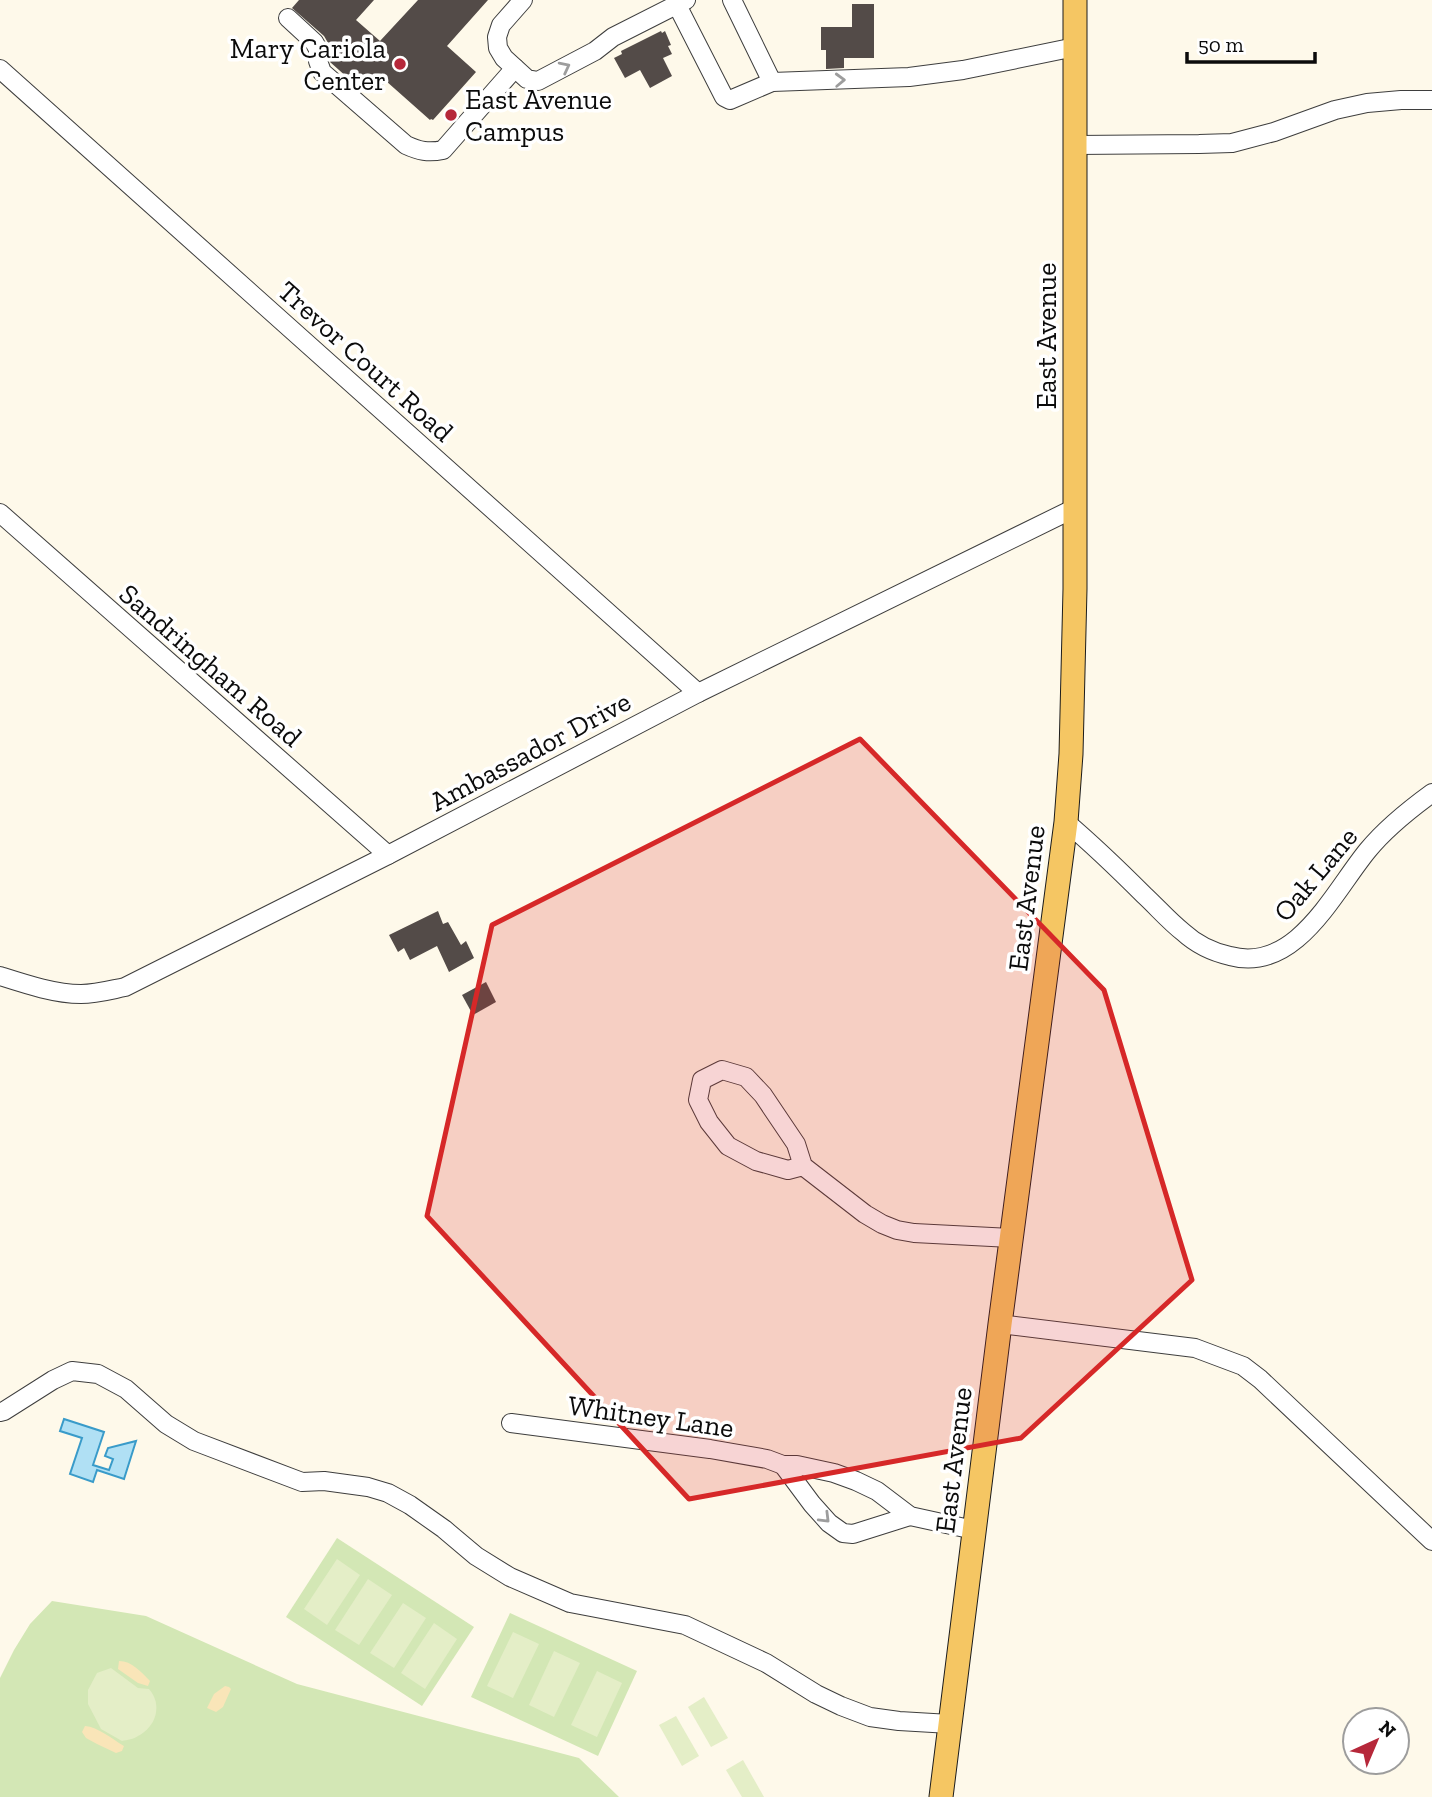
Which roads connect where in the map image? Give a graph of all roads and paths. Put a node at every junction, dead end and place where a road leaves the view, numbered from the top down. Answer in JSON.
{"nodes":[{"id":1,"x":523,"y":0,"type":"edge"},
{"id":2,"x":732,"y":0,"type":"edge"},
{"id":3,"x":1075,"y":0,"type":"edge"},
{"id":4,"x":682,"y":2,"type":"edge"},
{"id":5,"x":288,"y":18,"type":"dead end"},
{"id":6,"x":1075,"y":47,"type":"junction"},
{"id":7,"x":515,"y":68,"type":"junction"},
{"id":8,"x":0,"y":69,"type":"edge"},
{"id":9,"x":772,"y":82,"type":"junction"},
{"id":10,"x":1432,"y":100,"type":"edge"},
{"id":11,"x":1075,"y":145,"type":"junction"},
{"id":12,"x":1075,"y":508,"type":"junction"},
{"id":13,"x":0,"y":513,"type":"edge"},
{"id":14,"x":698,"y":693,"type":"junction"},
{"id":15,"x":1432,"y":793,"type":"edge"},
{"id":16,"x":1066,"y":822,"type":"junction"},
{"id":17,"x":388,"y":855,"type":"junction"},
{"id":18,"x":0,"y":976,"type":"edge"},
{"id":19,"x":803,"y":1166,"type":"junction"},
{"id":20,"x":1011,"y":1238,"type":"junction"},
{"id":21,"x":1000,"y":1324,"type":"junction"},
{"id":22,"x":0,"y":1412,"type":"edge"},
{"id":23,"x":511,"y":1423,"type":"dead end"},
{"id":24,"x":783,"y":1465,"type":"junction"},
{"id":25,"x":909,"y":1516,"type":"junction"},
{"id":26,"x":974,"y":1530,"type":"junction"},
{"id":27,"x":1432,"y":1541,"type":"edge"},
{"id":28,"x":950,"y":1724,"type":"junction"},
{"id":29,"x":941,"y":1797,"type":"edge"}],
"edges":[{"from":1,"to":7,"type":"street"},
{"from":2,"to":9,"type":"street"},
{"from":3,"to":6,"type":"main road","name":"East Avenue"},
{"from":7,"to":4,"type":"street","one_way":true},
{"from":4,"to":9,"type":"street"},
{"from":5,"to":7,"type":"street"},
{"from":9,"to":6,"type":"street","one_way":true},
{"from":6,"to":11,"type":"main road","name":"East Avenue"},
{"from":8,"to":14,"type":"street","name":"Trevor Court Road"},
{"from":10,"to":11,"type":"street"},
{"from":11,"to":12,"type":"main road","name":"East Avenue"},
{"from":12,"to":14,"type":"street","name":"Ambassador Drive"},
{"from":12,"to":16,"type":"main road","name":"East Avenue"},
{"from":13,"to":17,"type":"street","name":"Sandringham Road"},
{"from":14,"to":17,"type":"street","name":"Ambassador Drive"},
{"from":15,"to":16,"type":"street","name":"Oak Lane"},
{"from":16,"to":20,"type":"main road","name":"East Avenue"},
{"from":17,"to":18,"type":"street","name":"Ambassador Drive"},
{"from":19,"to":19,"type":"street"},
{"from":19,"to":20,"type":"street"},
{"from":20,"to":21,"type":"main road","name":"East Avenue"},
{"from":21,"to":26,"type":"main road","name":"East Avenue"},
{"from":21,"to":27,"type":"street"},
{"from":22,"to":28,"type":"street"},
{"from":23,"to":24,"type":"street","name":"Whitney Lane"},
{"from":24,"to":25,"type":"street","name":"Whitney Lane"},
{"from":24,"to":25,"type":"street","name":"Whitney Lane","one_way":true},
{"from":25,"to":26,"type":"street","name":"Whitney Lane"},
{"from":26,"to":28,"type":"main road","name":"East Avenue"},
{"from":28,"to":29,"type":"main road","name":"East Avenue"}]}
